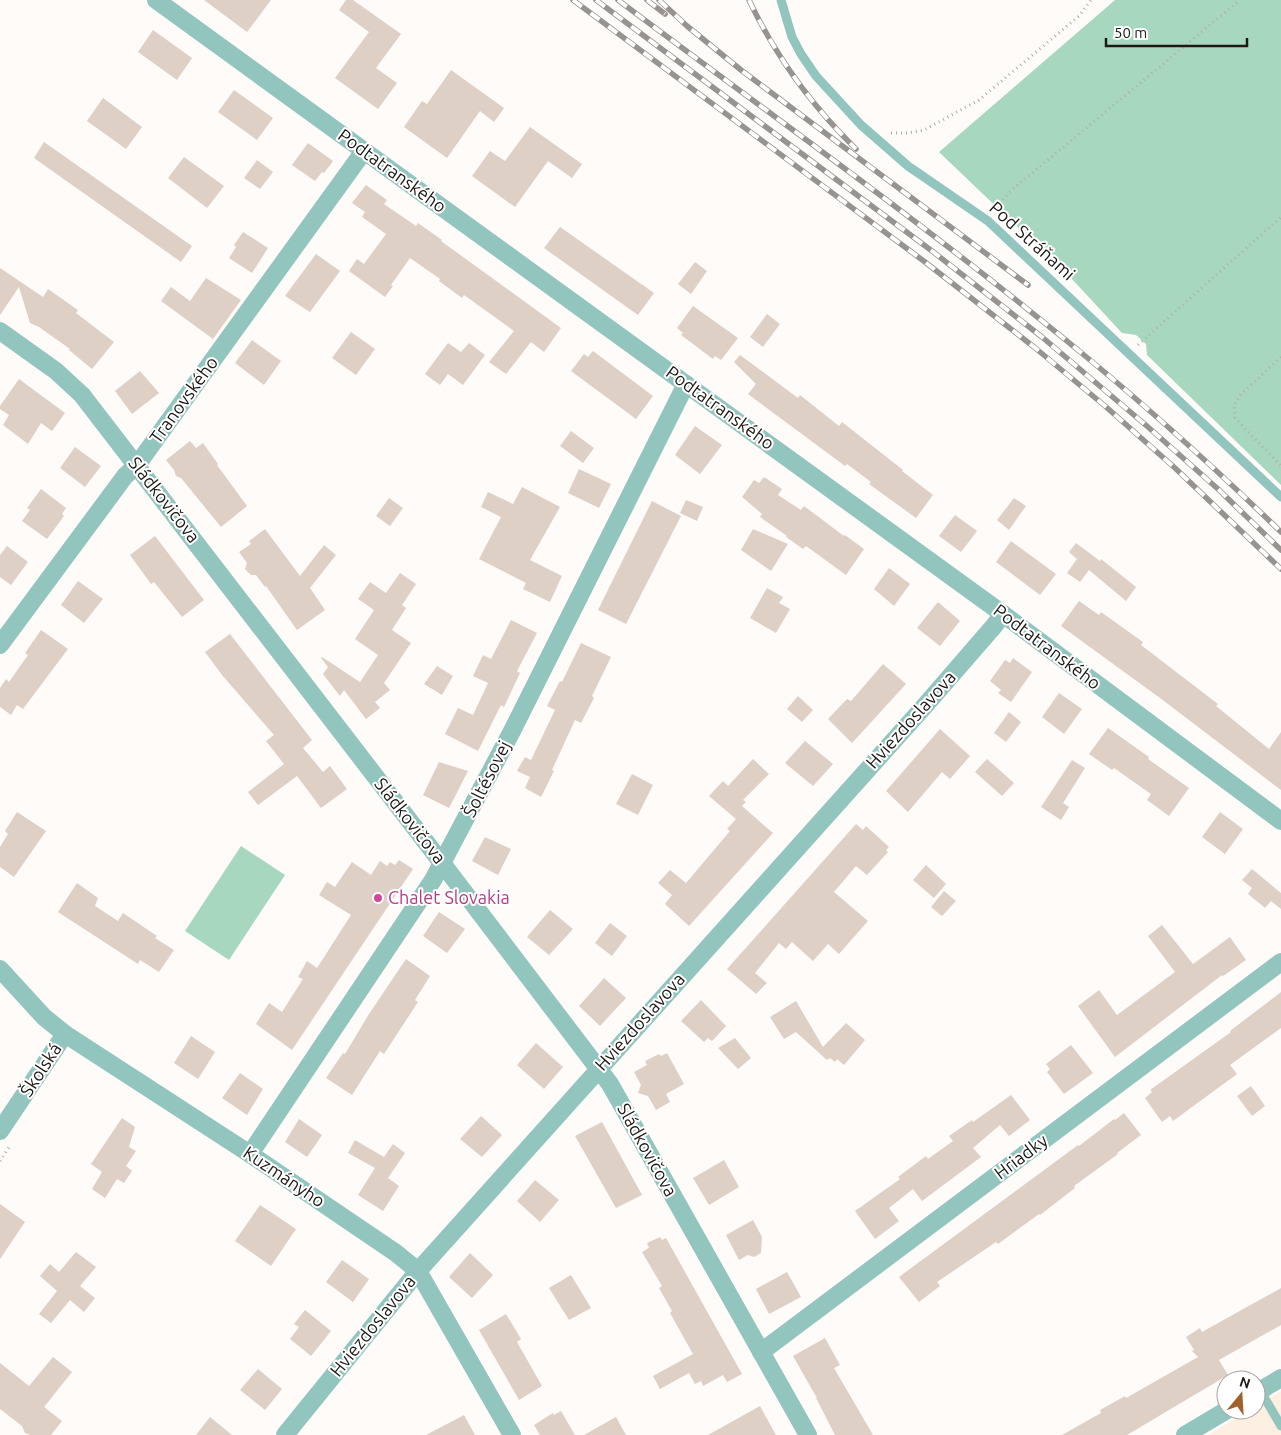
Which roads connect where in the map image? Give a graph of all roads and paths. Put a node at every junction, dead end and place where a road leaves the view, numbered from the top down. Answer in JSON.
{"nodes":[{"id":1,"x":156,"y":0,"type":"edge"},
{"id":2,"x":780,"y":0,"type":"edge"},
{"id":3,"x":1092,"y":0,"type":"edge"},
{"id":4,"x":1240,"y":0,"type":"edge"},
{"id":5,"x":861,"y":124,"type":"junction"},
{"id":6,"x":364,"y":151,"type":"junction"},
{"id":7,"x":1281,"y":217,"type":"edge"},
{"id":8,"x":984,"y":218,"type":"junction"},
{"id":9,"x":0,"y":331,"type":"edge"},
{"id":10,"x":1128,"y":354,"type":"junction"},
{"id":11,"x":1281,"y":357,"type":"edge"},
{"id":12,"x":686,"y":384,"type":"junction"},
{"id":13,"x":136,"y":465,"type":"junction"},
{"id":14,"x":1281,"y":466,"type":"edge"},
{"id":15,"x":1281,"y":497,"type":"edge"},
{"id":16,"x":1003,"y":614,"type":"junction"},
{"id":17,"x":0,"y":645,"type":"edge"},
{"id":18,"x":1281,"y":820,"type":"edge"},
{"id":19,"x":442,"y":863,"type":"junction"},
{"id":20,"x":1281,"y":962,"type":"edge"},
{"id":21,"x":0,"y":969,"type":"edge"},
{"id":22,"x":65,"y":1034,"type":"junction"},
{"id":23,"x":598,"y":1069,"type":"junction"},
{"id":24,"x":0,"y":1132,"type":"edge"},
{"id":25,"x":250,"y":1154,"type":"junction"},
{"id":26,"x":418,"y":1270,"type":"junction"},
{"id":27,"x":760,"y":1352,"type":"junction"},
{"id":28,"x":1280,"y":1380,"type":"edge"},
{"id":29,"x":1266,"y":1387,"type":"edge"},
{"id":30,"x":1266,"y":1403,"type":"edge"},
{"id":31,"x":1216,"y":1417,"type":"edge"},
{"id":32,"x":1281,"y":1426,"type":"edge"},
{"id":33,"x":285,"y":1435,"type":"edge"},
{"id":34,"x":512,"y":1435,"type":"edge"},
{"id":35,"x":808,"y":1435,"type":"edge"},
{"id":36,"x":1185,"y":1435,"type":"edge"}],
"edges":[{"from":1,"to":6,"type":"street","name":"Podtatranského"},
{"from":2,"to":5,"type":"lane","name":"Pod Stráňami"},
{"from":3,"to":5,"type":"path"},
{"from":4,"to":8,"type":"path"},
{"from":5,"to":8,"type":"lane","name":"Pod Stráňami"},
{"from":6,"to":12,"type":"street","name":"Podtatranského"},
{"from":6,"to":13,"type":"street","name":"Tranovského"},
{"from":7,"to":10,"type":"path"},
{"from":8,"to":10,"type":"lane","name":"Pod Stráňami"},
{"from":9,"to":13,"type":"street","name":"Sládkovičova"},
{"from":10,"to":15,"type":"lane","name":"Pod Stráňami"},
{"from":11,"to":14,"type":"path"},
{"from":12,"to":16,"type":"street","name":"Podtatranského"},
{"from":12,"to":19,"type":"street","name":"Šoltésovej"},
{"from":13,"to":17,"type":"street","name":"Tranovského"},
{"from":13,"to":19,"type":"street","name":"Sládkovičova"},
{"from":16,"to":18,"type":"street","name":"Podtatranského"},
{"from":16,"to":23,"type":"street","name":"Hviezdoslavova"},
{"from":19,"to":23,"type":"street","name":"Sládkovičova"},
{"from":19,"to":25,"type":"street","name":"Šoltésovej"},
{"from":20,"to":27,"type":"street","name":"Hriadky"},
{"from":21,"to":22,"type":"street","name":"Kuzmányho"},
{"from":22,"to":24,"type":"street","name":"Školská"},
{"from":22,"to":25,"type":"street","name":"Kuzmányho"},
{"from":23,"to":26,"type":"street","name":"Hviezdoslavova"},
{"from":23,"to":27,"type":"street","name":"Sládkovičova"},
{"from":25,"to":26,"type":"street","name":"Kuzmányho"},
{"from":26,"to":33,"type":"street","name":"Hviezdoslavova"},
{"from":26,"to":34,"type":"street","name":"Kuzmányho"},
{"from":27,"to":35,"type":"street","name":"Sládkovičova"},
{"from":28,"to":29,"type":"street"},
{"from":30,"to":32,"type":"lane"},
{"from":31,"to":36,"type":"street"}]}
